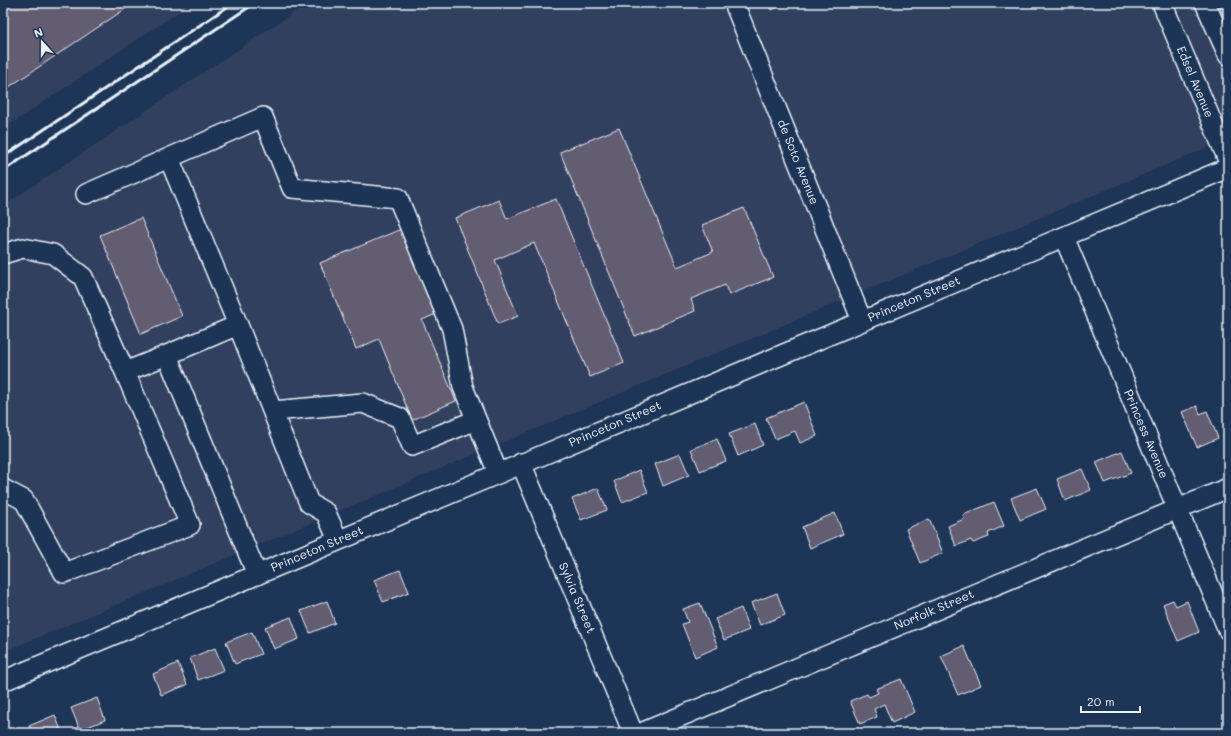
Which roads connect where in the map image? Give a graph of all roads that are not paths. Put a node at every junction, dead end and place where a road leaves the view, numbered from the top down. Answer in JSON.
{"nodes":[{"id":1,"x":734,"y":3,"type":"edge"},
{"id":2,"x":1162,"y":3,"type":"edge"},
{"id":3,"x":1205,"y":3,"type":"edge"},
{"id":4,"x":1228,"y":55,"type":"edge"},
{"id":5,"x":168,"y":158,"type":"junction"},
{"id":6,"x":1228,"y":160,"type":"edge"},
{"id":7,"x":1228,"y":168,"type":"edge"},
{"id":8,"x":86,"y":194,"type":"dead end"},
{"id":9,"x":1064,"y":237,"type":"junction"},
{"id":10,"x":3,"y":254,"type":"edge"},
{"id":11,"x":862,"y":321,"type":"junction"},
{"id":12,"x":238,"y":326,"type":"junction"},
{"id":13,"x":167,"y":355,"type":"junction"},
{"id":14,"x":125,"y":372,"type":"junction"},
{"id":15,"x":273,"y":411,"type":"junction"},
{"id":16,"x":476,"y":420,"type":"junction"},
{"id":17,"x":521,"y":464,"type":"junction"},
{"id":18,"x":498,"y":473,"type":"junction"},
{"id":19,"x":1228,"y":488,"type":"edge"},
{"id":20,"x":3,"y":489,"type":"edge"},
{"id":21,"x":1177,"y":509,"type":"junction"},
{"id":22,"x":338,"y":540,"type":"junction"},
{"id":23,"x":256,"y":574,"type":"junction"},
{"id":24,"x":1228,"y":630,"type":"edge"},
{"id":25,"x":3,"y":681,"type":"edge"},
{"id":26,"x":633,"y":733,"type":"edge"},
{"id":27,"x":641,"y":733,"type":"edge"}],
"edges":[{"from":1,"to":11,"type":"street","name":"de Soto Avenue"},
{"from":2,"to":6,"type":"street","name":"Edsel Avenue"},
{"from":3,"to":4,"type":"street"},
{"from":5,"to":8,"type":"street"},
{"from":5,"to":12,"type":"street"},
{"from":5,"to":16,"type":"street"},
{"from":7,"to":9,"type":"street","name":"Princeton Street"},
{"from":9,"to":11,"type":"street","name":"Princeton Street"},
{"from":9,"to":21,"type":"street","name":"Princess Avenue"},
{"from":10,"to":14,"type":"street"},
{"from":11,"to":17,"type":"street","name":"Princeton Street"},
{"from":12,"to":13,"type":"street"},
{"from":12,"to":15,"type":"street"},
{"from":13,"to":14,"type":"street"},
{"from":13,"to":23,"type":"street"},
{"from":14,"to":20,"type":"street"},
{"from":15,"to":16,"type":"street"},
{"from":15,"to":22,"type":"street"},
{"from":16,"to":18,"type":"street"},
{"from":17,"to":18,"type":"street","name":"Princeton Street"},
{"from":17,"to":26,"type":"street","name":"Sylvia Street"},
{"from":18,"to":22,"type":"street","name":"Princeton Street"},
{"from":19,"to":21,"type":"street","name":"Norfolk Street"},
{"from":21,"to":24,"type":"street","name":"Princess Avenue"},
{"from":21,"to":27,"type":"street","name":"Norfolk Street"},
{"from":22,"to":23,"type":"street","name":"Princeton Street"},
{"from":23,"to":25,"type":"street","name":"Princeton Street"}]}
